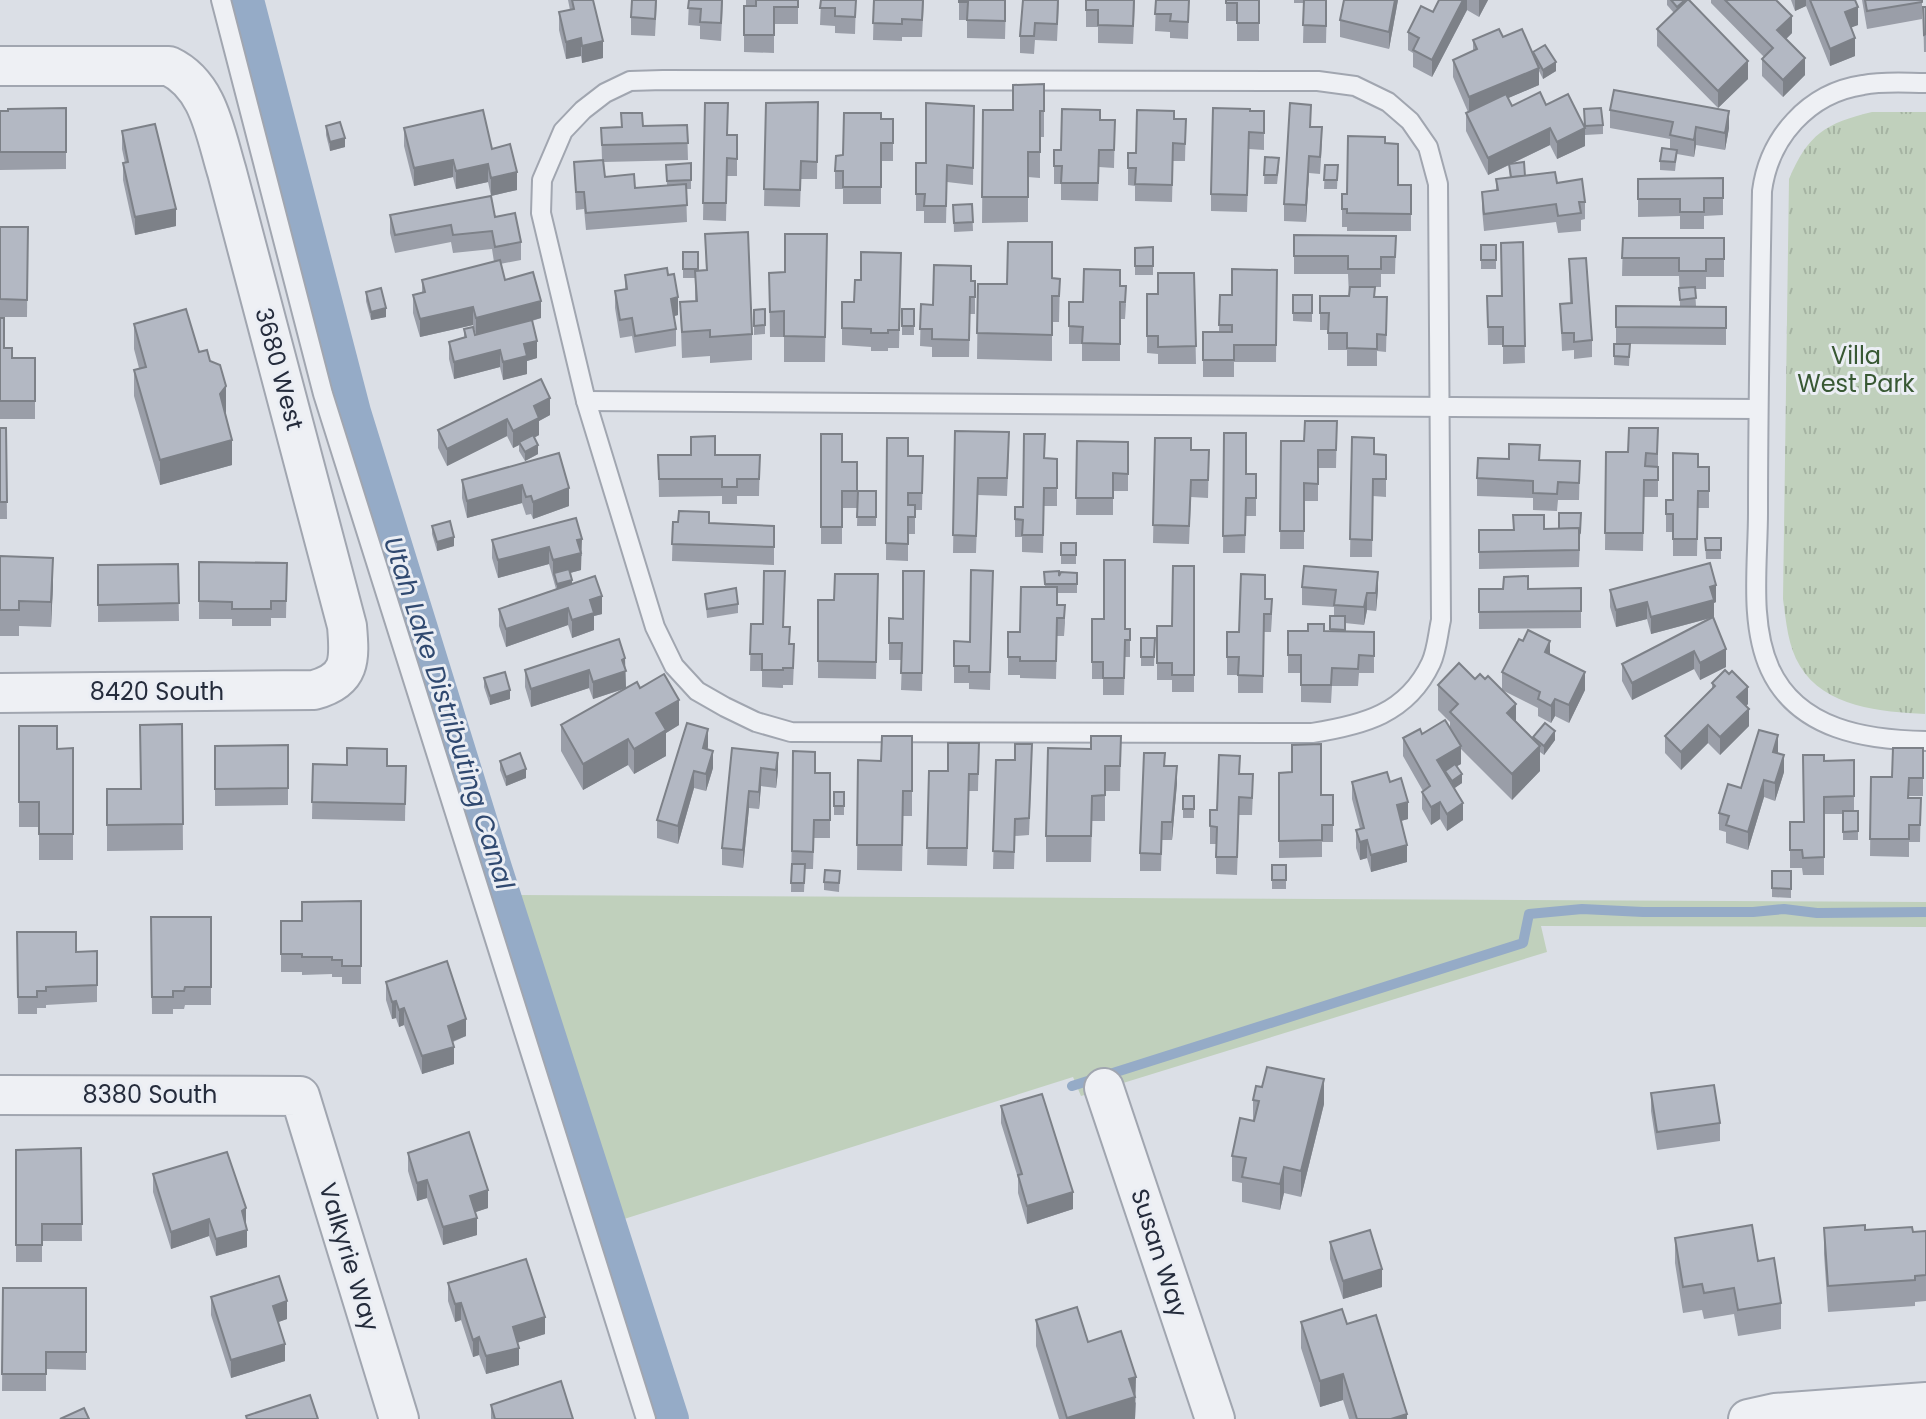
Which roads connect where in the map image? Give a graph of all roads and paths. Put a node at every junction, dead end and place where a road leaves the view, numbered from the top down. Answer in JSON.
{"nodes":[{"id":1,"x":221,"y":0,"type":"edge"},
{"id":2,"x":0,"y":66,"type":"edge"},
{"id":3,"x":1926,"y":83,"type":"edge"},
{"id":4,"x":586,"y":401,"type":"junction"},
{"id":5,"x":1440,"y":408,"type":"junction"},
{"id":6,"x":1758,"y":409,"type":"junction"},
{"id":7,"x":314,"y":690,"type":"joint"},
{"id":8,"x":0,"y":693,"type":"edge"},
{"id":9,"x":1926,"y":741,"type":"edge"},
{"id":10,"x":1104,"y":1088,"type":"dead end"},
{"id":11,"x":0,"y":1095,"type":"edge"},
{"id":12,"x":300,"y":1096,"type":"joint"},
{"id":13,"x":1926,"y":1402,"type":"edge"},
{"id":14,"x":399,"y":1419,"type":"edge"},
{"id":15,"x":646,"y":1419,"type":"edge"},
{"id":16,"x":1215,"y":1419,"type":"edge"},
{"id":17,"x":1748,"y":1419,"type":"edge"}],
"edges":[{"from":1,"to":15,"type":"lane"},
{"from":2,"to":7,"type":"street","name":"3680 West"},
{"from":3,"to":6,"type":"lane"},
{"from":4,"to":5,"type":"lane"},
{"from":4,"to":5,"type":"lane"},
{"from":4,"to":5,"type":"lane"},
{"from":5,"to":6,"type":"lane"},
{"from":6,"to":9,"type":"lane"},
{"from":7,"to":8,"type":"street","name":"8420 South"},
{"from":10,"to":16,"type":"street","name":"Susan Way"},
{"from":11,"to":12,"type":"street","name":"8380 South"},
{"from":12,"to":14,"type":"street","name":"Valkyrie Way"},
{"from":13,"to":17,"type":"street"}]}
